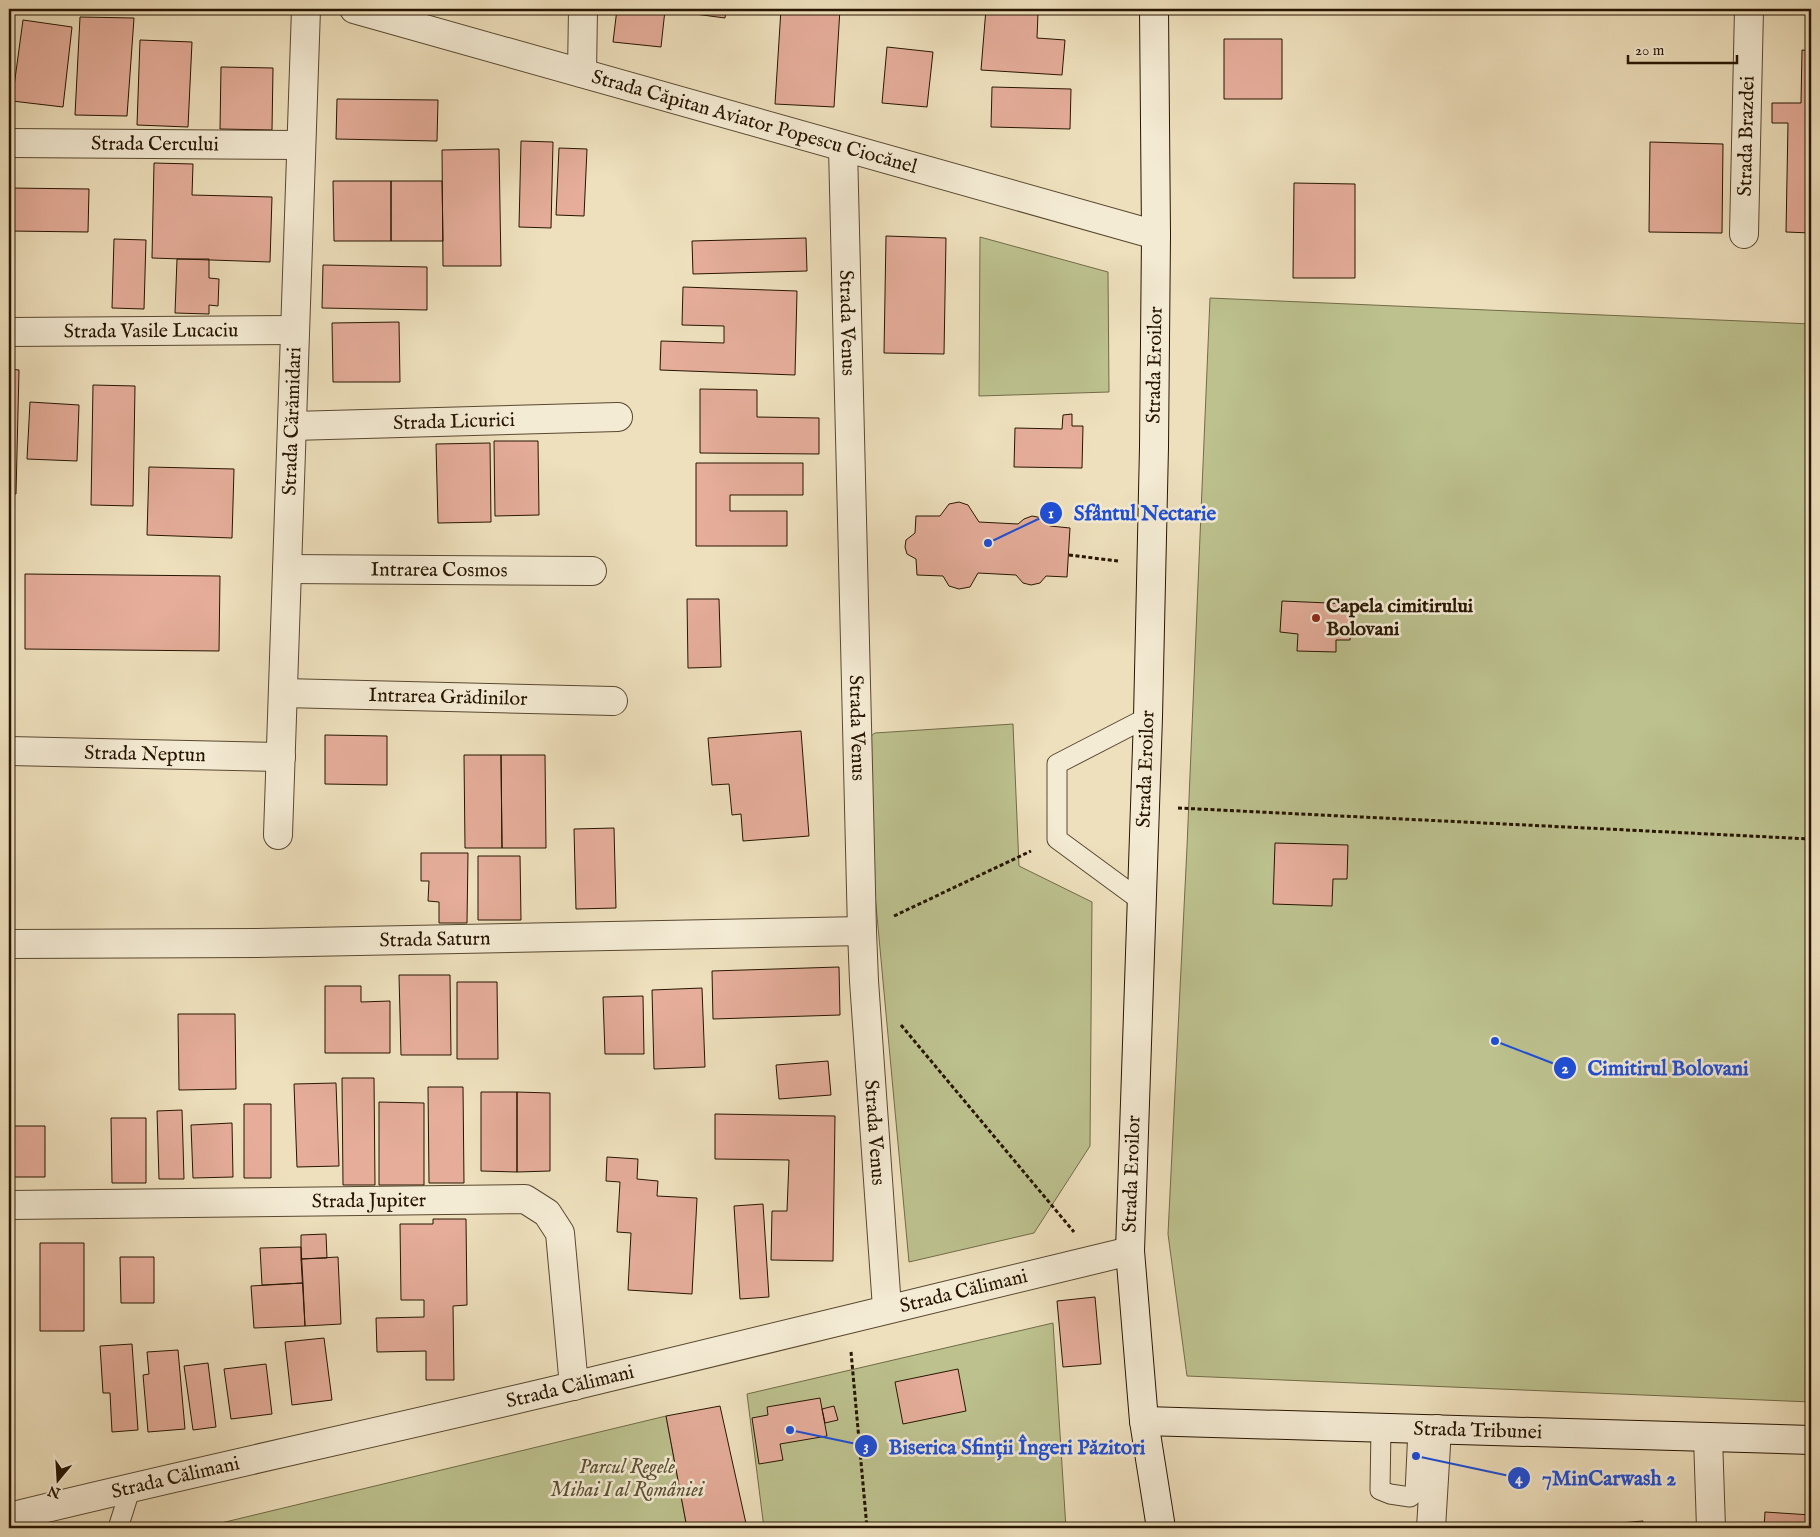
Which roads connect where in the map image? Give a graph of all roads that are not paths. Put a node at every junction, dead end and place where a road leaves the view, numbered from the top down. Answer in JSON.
{"nodes":[{"id":1,"x":306,"y":9,"type":"edge"},
{"id":2,"x":354,"y":9,"type":"edge"},
{"id":3,"x":583,"y":9,"type":"edge"},
{"id":4,"x":1154,"y":9,"type":"edge"},
{"id":5,"x":1748,"y":9,"type":"edge"},
{"id":6,"x":582,"y":72,"type":"junction"},
{"id":7,"x":9,"y":143,"type":"edge"},
{"id":8,"x":301,"y":145,"type":"junction"},
{"id":9,"x":843,"y":148,"type":"junction"},
{"id":10,"x":1744,"y":234,"type":"dead end"},
{"id":11,"x":1156,"y":235,"type":"junction"},
{"id":12,"x":296,"y":330,"type":"junction"},
{"id":13,"x":9,"y":332,"type":"edge"},
{"id":14,"x":618,"y":417,"type":"dead end"},
{"id":15,"x":292,"y":426,"type":"junction"},
{"id":16,"x":287,"y":569,"type":"junction"},
{"id":17,"x":592,"y":570,"type":"dead end"},
{"id":18,"x":283,"y":693,"type":"junction"},
{"id":19,"x":613,"y":701,"type":"dead end"},
{"id":20,"x":1148,"y":717,"type":"junction"},
{"id":21,"x":9,"y":751,"type":"edge"},
{"id":22,"x":281,"y":757,"type":"junction"},
{"id":23,"x":278,"y":835,"type":"dead end"},
{"id":24,"x":1140,"y":900,"type":"junction"},
{"id":25,"x":862,"y":931,"type":"junction"},
{"id":26,"x":9,"y":944,"type":"edge"},
{"id":27,"x":9,"y":1205,"type":"edge"},
{"id":28,"x":1130,"y":1251,"type":"junction"},
{"id":29,"x":888,"y":1308,"type":"junction"},
{"id":30,"x":574,"y":1386,"type":"junction"},
{"id":31,"x":1144,"y":1421,"type":"junction"},
{"id":32,"x":1381,"y":1428,"type":"junction"},
{"id":33,"x":1428,"y":1429,"type":"junction"},
{"id":34,"x":1708,"y":1437,"type":"junction"},
{"id":35,"x":1811,"y":1440,"type":"edge"},
{"id":36,"x":131,"y":1487,"type":"junction"},
{"id":37,"x":9,"y":1517,"type":"edge"},
{"id":38,"x":118,"y":1528,"type":"edge"},
{"id":39,"x":1161,"y":1528,"type":"edge"},
{"id":40,"x":1431,"y":1528,"type":"edge"},
{"id":41,"x":1712,"y":1528,"type":"edge"}],
"edges":[{"from":1,"to":8,"type":"street","name":"Strada Cărămidari"},
{"from":2,"to":6,"type":"street","name":"Strada Căpitan Aviator Popescu Ciocănel"},
{"from":3,"to":6,"type":"street"},
{"from":4,"to":11,"type":"street","name":"Strada Eroilor"},
{"from":5,"to":10,"type":"street","name":"Strada Brazdei"},
{"from":6,"to":9,"type":"street","name":"Strada Căpitan Aviator Popescu Ciocănel"},
{"from":7,"to":8,"type":"street","name":"Strada Cercului"},
{"from":8,"to":12,"type":"street","name":"Strada Cărămidari"},
{"from":9,"to":11,"type":"street","name":"Strada Căpitan Aviator Popescu Ciocănel"},
{"from":9,"to":25,"type":"street","name":"Strada Venus"},
{"from":11,"to":20,"type":"street","name":"Strada Eroilor"},
{"from":12,"to":13,"type":"street","name":"Strada Vasile Lucaciu"},
{"from":12,"to":15,"type":"street","name":"Strada Cărămidari"},
{"from":14,"to":15,"type":"street","name":"Strada Licurici"},
{"from":15,"to":16,"type":"street","name":"Strada Cărămidari"},
{"from":16,"to":17,"type":"street","name":"Intrarea Cosmos"},
{"from":16,"to":18,"type":"street","name":"Strada Cărămidari"},
{"from":18,"to":19,"type":"street","name":"Intrarea Grădinilor"},
{"from":18,"to":22,"type":"street","name":"Strada Cărămidari"},
{"from":20,"to":24,"type":"street","name":"Strada Eroilor"},
{"from":20,"to":24,"type":"lane"},
{"from":21,"to":22,"type":"street","name":"Strada Neptun"},
{"from":22,"to":23,"type":"street","name":"Strada Cărămidari"},
{"from":24,"to":28,"type":"street","name":"Strada Eroilor"},
{"from":25,"to":26,"type":"street","name":"Strada Saturn"},
{"from":25,"to":29,"type":"street","name":"Strada Venus"},
{"from":27,"to":30,"type":"street","name":"Strada Jupiter"},
{"from":28,"to":29,"type":"street","name":"Strada Călimani"},
{"from":28,"to":31,"type":"street","name":"Strada Eroilor"},
{"from":29,"to":30,"type":"street","name":"Strada Călimani"},
{"from":30,"to":36,"type":"street","name":"Strada Călimani"},
{"from":31,"to":32,"type":"street","name":"Strada Tribunei"},
{"from":31,"to":39,"type":"street","name":"Strada Eroilor"},
{"from":32,"to":33,"type":"street","name":"Strada Tribunei"},
{"from":32,"to":33,"type":"lane"},
{"from":33,"to":34,"type":"street","name":"Strada Tribunei"},
{"from":33,"to":40,"type":"street"},
{"from":34,"to":35,"type":"street","name":"Strada Tribunei"},
{"from":34,"to":41,"type":"street"},
{"from":36,"to":37,"type":"street","name":"Strada Călimani"},
{"from":36,"to":38,"type":"lane"}]}
